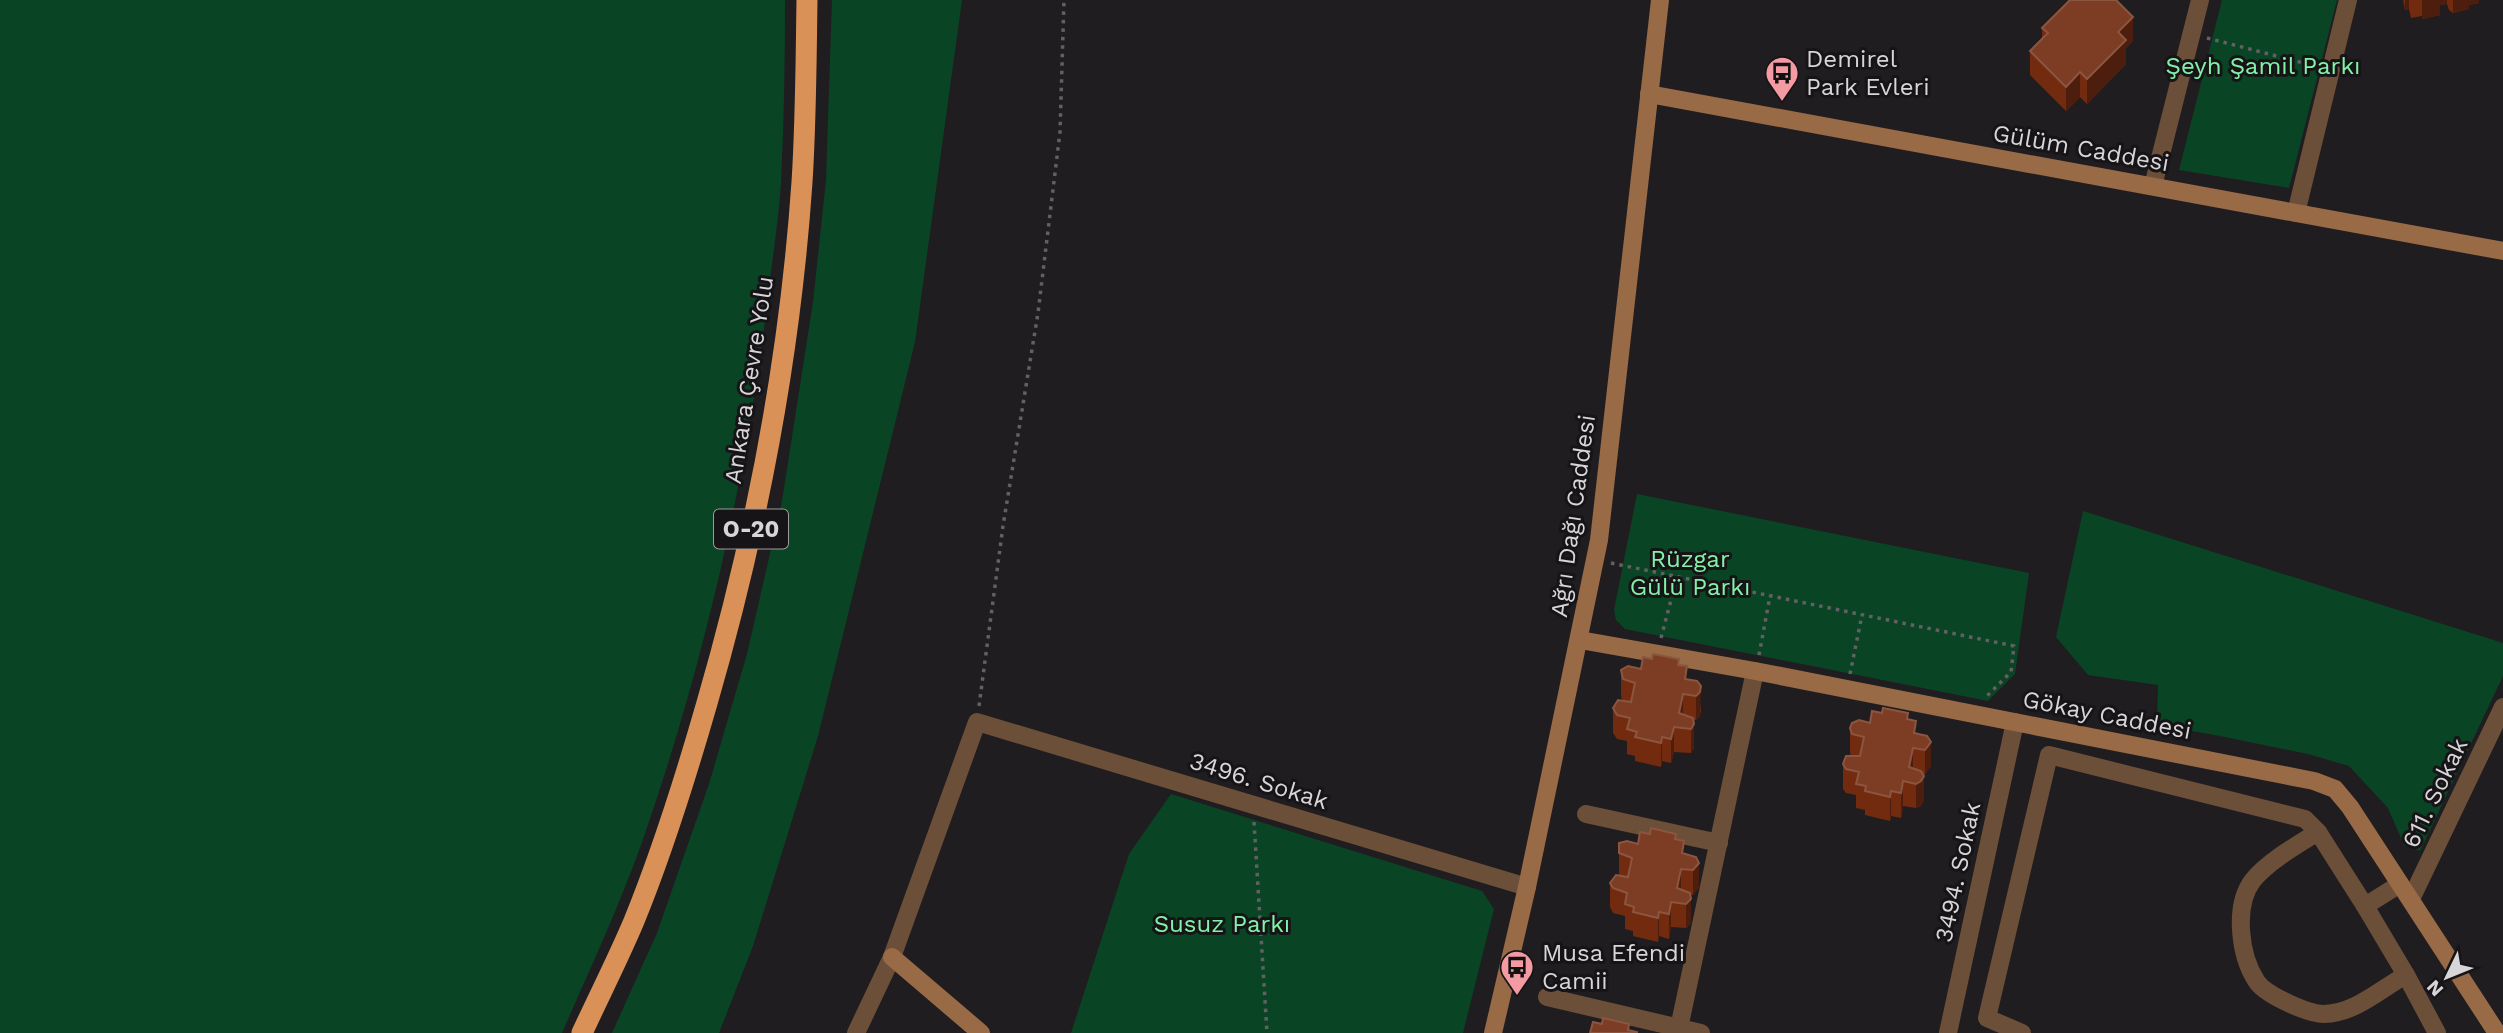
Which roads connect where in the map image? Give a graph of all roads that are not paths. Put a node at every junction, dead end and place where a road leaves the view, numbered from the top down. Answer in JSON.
{"nodes":[{"id":1,"x":807,"y":0,"type":"edge"},
{"id":2,"x":1660,"y":0,"type":"edge"},
{"id":3,"x":2200,"y":0,"type":"edge"},
{"id":4,"x":2348,"y":0,"type":"edge"},
{"id":5,"x":1649,"y":94,"type":"junction"},
{"id":6,"x":2153,"y":186,"type":"junction"},
{"id":7,"x":2296,"y":213,"type":"junction"},
{"id":8,"x":2503,"y":251,"type":"edge"},
{"id":9,"x":1580,"y":639,"type":"junction"},
{"id":10,"x":1755,"y":671,"type":"junction"},
{"id":11,"x":2503,"y":707,"type":"edge"},
{"id":12,"x":2015,"y":722,"type":"junction"},
{"id":13,"x":1586,"y":814,"type":"dead end"},
{"id":14,"x":2318,"y":832,"type":"junction"},
{"id":15,"x":1719,"y":843,"type":"junction"},
{"id":16,"x":2400,"y":884,"type":"junction"},
{"id":17,"x":1527,"y":887,"type":"junction"},
{"id":18,"x":2411,"y":900,"type":"junction"},
{"id":19,"x":2365,"y":905,"type":"junction"},
{"id":20,"x":892,"y":957,"type":"junction"},
{"id":21,"x":2406,"y":975,"type":"junction"},
{"id":22,"x":1547,"y":997,"type":"dead end"},
{"id":23,"x":1672,"y":1029,"type":"edge"},
{"id":24,"x":582,"y":1033,"type":"edge"},
{"id":25,"x":856,"y":1033,"type":"edge"},
{"id":26,"x":981,"y":1033,"type":"edge"},
{"id":27,"x":1493,"y":1033,"type":"edge"},
{"id":28,"x":1701,"y":1033,"type":"edge"},
{"id":29,"x":1948,"y":1033,"type":"edge"},
{"id":30,"x":2022,"y":1033,"type":"edge"},
{"id":31,"x":2437,"y":1033,"type":"edge"},
{"id":32,"x":2497,"y":1033,"type":"edge"}],
"edges":[{"from":1,"to":24,"type":"highway","name":"Ankara Çevre Yolu","number":"O-20"},
{"from":2,"to":5,"type":"main road","name":"Ağrı Dağı Caddesi"},
{"from":3,"to":6,"type":"street"},
{"from":4,"to":7,"type":"street"},
{"from":5,"to":6,"type":"main road","name":"Gülüm Caddesi"},
{"from":5,"to":9,"type":"main road","name":"Ağrı Dağı Caddesi"},
{"from":6,"to":7,"type":"main road","name":"Gülüm Caddesi"},
{"from":7,"to":8,"type":"main road","name":"Gülüm Caddesi"},
{"from":9,"to":10,"type":"main road","name":"Gökay Caddesi"},
{"from":9,"to":17,"type":"main road","name":"Ağrı Dağı Caddesi"},
{"from":10,"to":12,"type":"main road","name":"Gökay Caddesi"},
{"from":10,"to":15,"type":"street"},
{"from":11,"to":18,"type":"street","name":"611. Sokak"},
{"from":12,"to":16,"type":"main road","name":"Gökay Caddesi"},
{"from":12,"to":29,"type":"street","name":"3494. Sokak"},
{"from":13,"to":15,"type":"street"},
{"from":14,"to":19,"type":"street"},
{"from":14,"to":21,"type":"street"},
{"from":14,"to":30,"type":"street"},
{"from":15,"to":23,"type":"street"},
{"from":16,"to":18,"type":"main road","name":"Gökay Caddesi"},
{"from":16,"to":19,"type":"street"},
{"from":17,"to":20,"type":"street","name":"3496. Sokak"},
{"from":17,"to":27,"type":"main road","name":"Ağrı Dağı Caddesi"},
{"from":18,"to":32,"type":"main road","name":"Gökay Caddesi"},
{"from":19,"to":21,"type":"street"},
{"from":20,"to":25,"type":"street"},
{"from":20,"to":26,"type":"main road"},
{"from":21,"to":31,"type":"street"},
{"from":22,"to":23,"type":"street"},
{"from":23,"to":28,"type":"street"}]}
